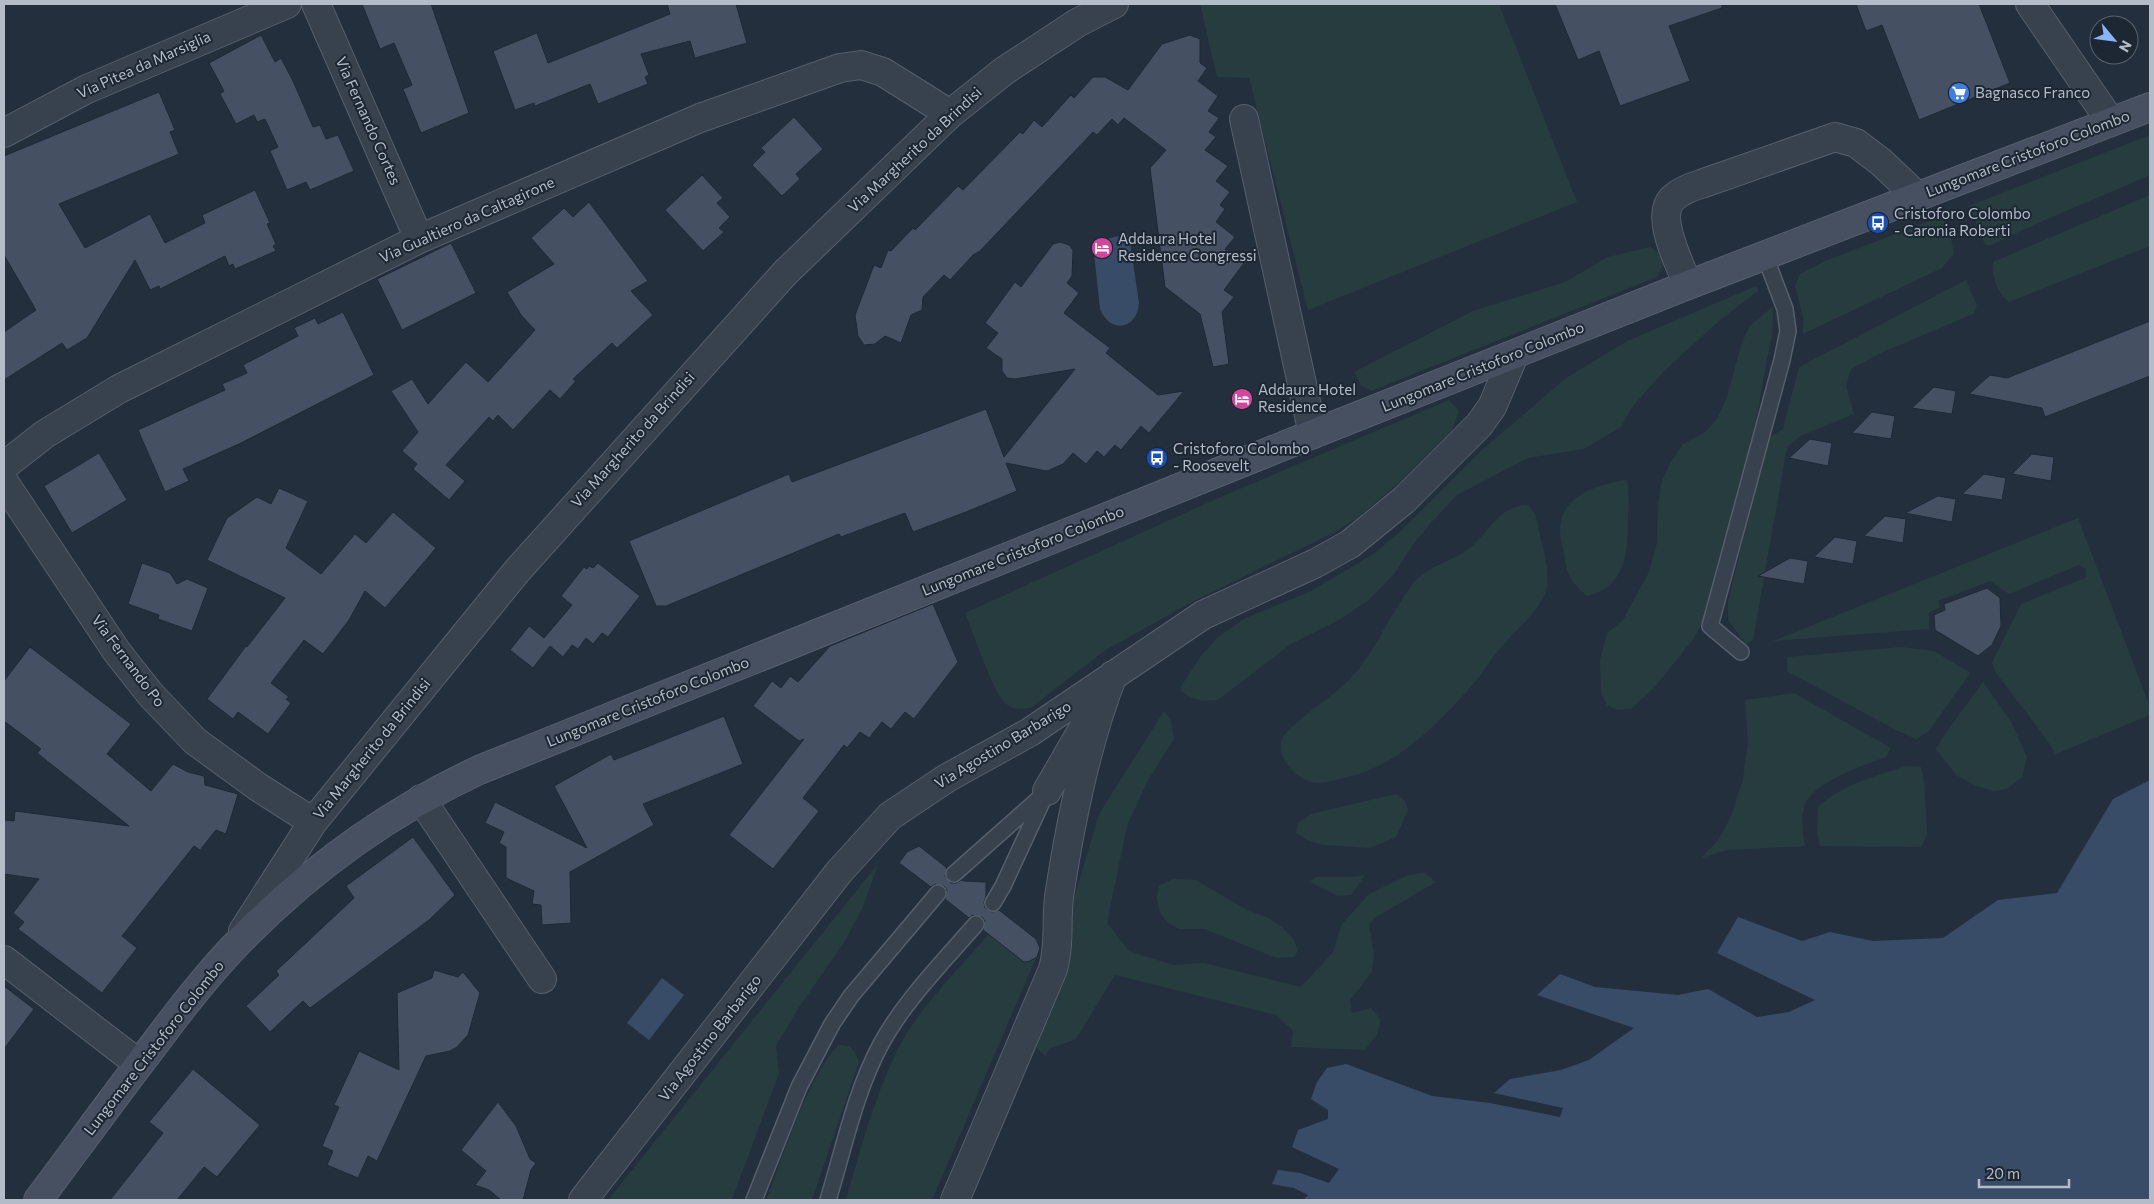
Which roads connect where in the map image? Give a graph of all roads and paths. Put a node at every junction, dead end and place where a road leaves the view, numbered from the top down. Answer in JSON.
{"nodes":[{"id":1,"x":287,"y":4,"type":"edge"},
{"id":2,"x":316,"y":4,"type":"edge"},
{"id":3,"x":1114,"y":4,"type":"edge"},
{"id":4,"x":2030,"y":4,"type":"edge"},
{"id":5,"x":2150,"y":107,"type":"edge"},
{"id":6,"x":950,"y":114,"type":"junction"},
{"id":7,"x":1244,"y":119,"type":"dead end"},
{"id":8,"x":2111,"y":122,"type":"junction"},
{"id":9,"x":4,"y":133,"type":"edge"},
{"id":10,"x":1918,"y":197,"type":"junction"},
{"id":11,"x":419,"y":239,"type":"junction"},
{"id":12,"x":1765,"y":256,"type":"junction"},
{"id":13,"x":1688,"y":285,"type":"junction"},
{"id":14,"x":1514,"y":355,"type":"junction"},
{"id":15,"x":1313,"y":434,"type":"junction"},
{"id":16,"x":4,"y":466,"type":"edge"},
{"id":17,"x":4,"y":482,"type":"edge"},
{"id":18,"x":1741,"y":652,"type":"dead end"},
{"id":19,"x":1113,"y":675,"type":"junction"},
{"id":20,"x":1047,"y":792,"type":"junction"},
{"id":21,"x":421,"y":799,"type":"junction"},
{"id":22,"x":313,"y":822,"type":"junction"},
{"id":23,"x":954,"y":874,"type":"dead end"},
{"id":24,"x":938,"y":893,"type":"dead end"},
{"id":25,"x":993,"y":903,"type":"dead end"},
{"id":26,"x":976,"y":924,"type":"dead end"},
{"id":27,"x":229,"y":952,"type":"junction"},
{"id":28,"x":4,"y":960,"type":"edge"},
{"id":29,"x":542,"y":979,"type":"dead end"},
{"id":30,"x":139,"y":1064,"type":"junction"},
{"id":31,"x":38,"y":1200,"type":"edge"},
{"id":32,"x":584,"y":1200,"type":"edge"},
{"id":33,"x":754,"y":1200,"type":"edge"},
{"id":34,"x":828,"y":1200,"type":"edge"},
{"id":35,"x":955,"y":1200,"type":"edge"}],
"edges":[{"from":1,"to":9,"type":"street","name":"Via Pitea da Marsiglia"},
{"from":2,"to":11,"type":"street","name":"Via Fernando Cortes"},
{"from":3,"to":6,"type":"street","name":"Via Margherito da Brindisi"},
{"from":4,"to":8,"type":"street"},
{"from":5,"to":8,"type":"main road","name":"Lungomare Cristoforo Colombo"},
{"from":6,"to":11,"type":"street","name":"Via Gualtiero da Caltagirone"},
{"from":6,"to":22,"type":"street","name":"Via Margherito da Brindisi"},
{"from":7,"to":15,"type":"street"},
{"from":8,"to":10,"type":"main road","name":"Lungomare Cristoforo Colombo"},
{"from":10,"to":12,"type":"main road","name":"Lungomare Cristoforo Colombo"},
{"from":10,"to":13,"type":"street"},
{"from":11,"to":16,"type":"street","name":"Via Gualtiero da Caltagirone"},
{"from":12,"to":13,"type":"main road","name":"Lungomare Cristoforo Colombo"},
{"from":12,"to":18,"type":"lane"},
{"from":13,"to":14,"type":"main road","name":"Lungomare Cristoforo Colombo"},
{"from":14,"to":15,"type":"main road","name":"Lungomare Cristoforo Colombo"},
{"from":14,"to":19,"type":"street","name":"Via Agostino Barbarigo"},
{"from":15,"to":21,"type":"main road","name":"Lungomare Cristoforo Colombo"},
{"from":17,"to":22,"type":"street","name":"Via Fernando Po"},
{"from":19,"to":20,"type":"street"},
{"from":19,"to":32,"type":"street","name":"Via Agostino Barbarigo"},
{"from":19,"to":35,"type":"street"},
{"from":20,"to":23,"type":"lane"},
{"from":20,"to":25,"type":"lane"},
{"from":21,"to":27,"type":"main road","name":"Lungomare Cristoforo Colombo"},
{"from":21,"to":29,"type":"street"},
{"from":22,"to":27,"type":"street","name":"Via Margherito da Brindisi"},
{"from":24,"to":33,"type":"lane"},
{"from":26,"to":34,"type":"lane"},
{"from":27,"to":30,"type":"main road","name":"Lungomare Cristoforo Colombo"},
{"from":28,"to":30,"type":"street"},
{"from":30,"to":31,"type":"main road","name":"Lungomare Cristoforo Colombo"}]}
